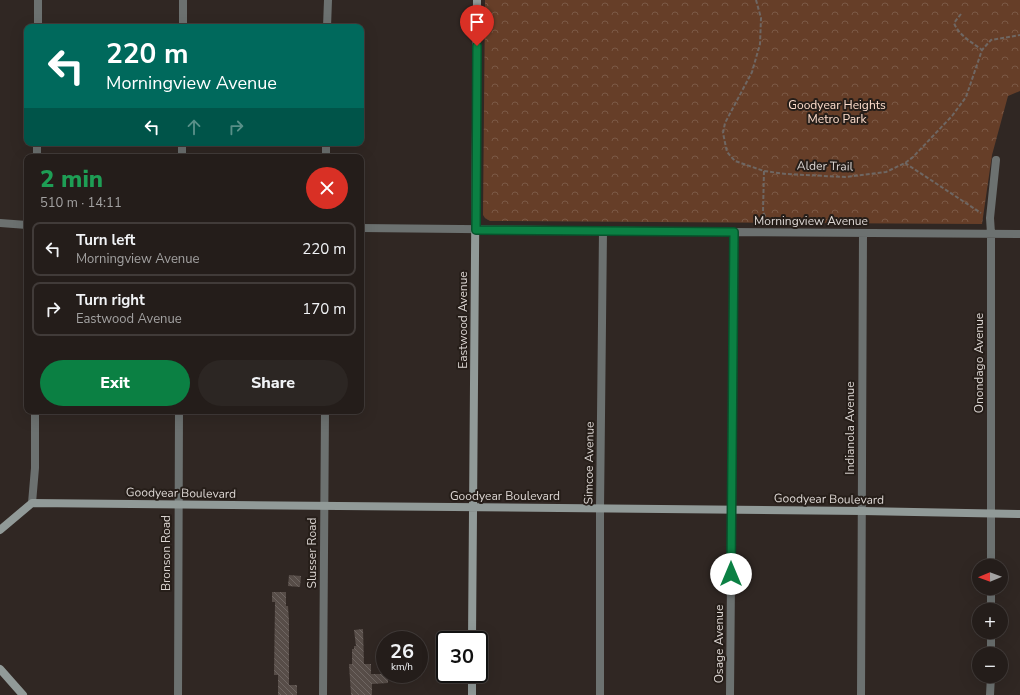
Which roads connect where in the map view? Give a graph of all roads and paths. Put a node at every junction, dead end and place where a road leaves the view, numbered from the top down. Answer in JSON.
{"nodes":[{"id":1,"x":38,"y":0,"type":"edge"},
{"id":2,"x":183,"y":0,"type":"edge"},
{"id":3,"x":328,"y":0,"type":"edge"},
{"id":4,"x":477,"y":0,"type":"edge"},
{"id":5,"x":756,"y":0,"type":"edge"},
{"id":6,"x":961,"y":14,"type":"dead end"},
{"id":7,"x":38,"y":24,"type":"edge"},
{"id":8,"x":182,"y":24,"type":"edge"},
{"id":9,"x":327,"y":24,"type":"edge"},
{"id":10,"x":1020,"y":35,"type":"edge"},
{"id":11,"x":982,"y":50,"type":"junction"},
{"id":12,"x":996,"y":160,"type":"dead end"},
{"id":13,"x":905,"y":164,"type":"junction"},
{"id":14,"x":764,"y":171,"type":"junction"},
{"id":15,"x":990,"y":218,"type":"junction"},
{"id":16,"x":0,"y":223,"type":"edge"},
{"id":17,"x":24,"y":225,"type":"edge"},
{"id":18,"x":364,"y":228,"type":"edge"},
{"id":19,"x":476,"y":230,"type":"junction"},
{"id":20,"x":603,"y":231,"type":"junction"},
{"id":21,"x":734,"y":232,"type":"junction"},
{"id":22,"x":772,"y":233,"type":"junction"},
{"id":23,"x":863,"y":233,"type":"junction"},
{"id":24,"x":991,"y":233,"type":"junction"},
{"id":25,"x":1020,"y":234,"type":"edge"},
{"id":26,"x":35,"y":414,"type":"edge"},
{"id":27,"x":179,"y":414,"type":"edge"},
{"id":28,"x":325,"y":414,"type":"edge"},
{"id":29,"x":32,"y":503,"type":"junction"},
{"id":30,"x":178,"y":505,"type":"junction"},
{"id":31,"x":324,"y":506,"type":"junction"},
{"id":32,"x":474,"y":508,"type":"junction"},
{"id":33,"x":600,"y":508,"type":"junction"},
{"id":34,"x":731,"y":509,"type":"junction"},
{"id":35,"x":862,"y":511,"type":"junction"},
{"id":36,"x":992,"y":514,"type":"junction"},
{"id":37,"x":1020,"y":514,"type":"edge"},
{"id":38,"x":0,"y":530,"type":"edge"},
{"id":39,"x":991,"y":559,"type":"edge"},
{"id":40,"x":472,"y":631,"type":"edge"},
{"id":41,"x":0,"y":669,"type":"edge"},
{"id":42,"x":472,"y":683,"type":"edge"},
{"id":43,"x":990,"y":683,"type":"edge"},
{"id":44,"x":23,"y":695,"type":"edge"},
{"id":45,"x":178,"y":695,"type":"edge"},
{"id":46,"x":323,"y":695,"type":"edge"},
{"id":47,"x":472,"y":695,"type":"edge"},
{"id":48,"x":600,"y":695,"type":"edge"},
{"id":49,"x":730,"y":695,"type":"edge"},
{"id":50,"x":861,"y":695,"type":"edge"},
{"id":51,"x":990,"y":695,"type":"edge"}],
"edges":[{"from":1,"to":7,"type":"street"},
{"from":2,"to":8,"type":"street"},
{"from":3,"to":9,"type":"street"},
{"from":4,"to":19,"type":"street","name":"Eastwood Avenue"},
{"from":5,"to":14,"type":"path","name":"Alder Trail"},
{"from":6,"to":11,"type":"path"},
{"from":10,"to":11,"type":"path"},
{"from":11,"to":13,"type":"path","name":"Alder Trail"},
{"from":12,"to":15,"type":"street","name":"Onondago Avenue"},
{"from":13,"to":14,"type":"path","name":"Alder Trail"},
{"from":13,"to":15,"type":"path"},
{"from":14,"to":22,"type":"path"},
{"from":15,"to":24,"type":"street","name":"Onondago Avenue"},
{"from":16,"to":17,"type":"street"},
{"from":18,"to":19,"type":"street","name":"Morningview Avenue"},
{"from":19,"to":20,"type":"street","name":"Morningview Avenue"},
{"from":19,"to":32,"type":"street","name":"Eastwood Avenue"},
{"from":20,"to":21,"type":"street","name":"Morningview Avenue"},
{"from":20,"to":33,"type":"street","name":"Simcoe Avenue"},
{"from":21,"to":22,"type":"street","name":"Morningview Avenue"},
{"from":21,"to":34,"type":"street","name":"Osage Avenue"},
{"from":22,"to":23,"type":"street","name":"Morningview Avenue"},
{"from":23,"to":24,"type":"street","name":"Morningview Avenue"},
{"from":23,"to":35,"type":"street","name":"Indianola Avenue"},
{"from":24,"to":25,"type":"street","name":"Morningview Avenue"},
{"from":24,"to":36,"type":"street","name":"Onondago Avenue"},
{"from":26,"to":29,"type":"street"},
{"from":27,"to":30,"type":"street","name":"Bronson Road"},
{"from":28,"to":31,"type":"street","name":"Slusser Road"},
{"from":29,"to":30,"type":"street","name":"Goodyear Boulevard"},
{"from":29,"to":38,"type":"street"},
{"from":30,"to":31,"type":"street","name":"Goodyear Boulevard"},
{"from":30,"to":45,"type":"street","name":"Bronson Road"},
{"from":31,"to":32,"type":"street","name":"Goodyear Boulevard"},
{"from":31,"to":46,"type":"street","name":"Slusser Road"},
{"from":32,"to":33,"type":"street","name":"Goodyear Boulevard"},
{"from":32,"to":40,"type":"street","name":"Eastwood Avenue"},
{"from":33,"to":34,"type":"street","name":"Goodyear Boulevard"},
{"from":33,"to":48,"type":"street","name":"Simcoe Avenue"},
{"from":34,"to":35,"type":"street","name":"Goodyear Boulevard"},
{"from":34,"to":49,"type":"street","name":"Osage Avenue"},
{"from":35,"to":36,"type":"street","name":"Goodyear Boulevard"},
{"from":35,"to":50,"type":"street","name":"Indianola Avenue"},
{"from":36,"to":37,"type":"street","name":"Goodyear Boulevard"},
{"from":36,"to":39,"type":"street","name":"Onondago Avenue"},
{"from":41,"to":44,"type":"street"},
{"from":42,"to":47,"type":"street"},
{"from":43,"to":51,"type":"street"}]}
